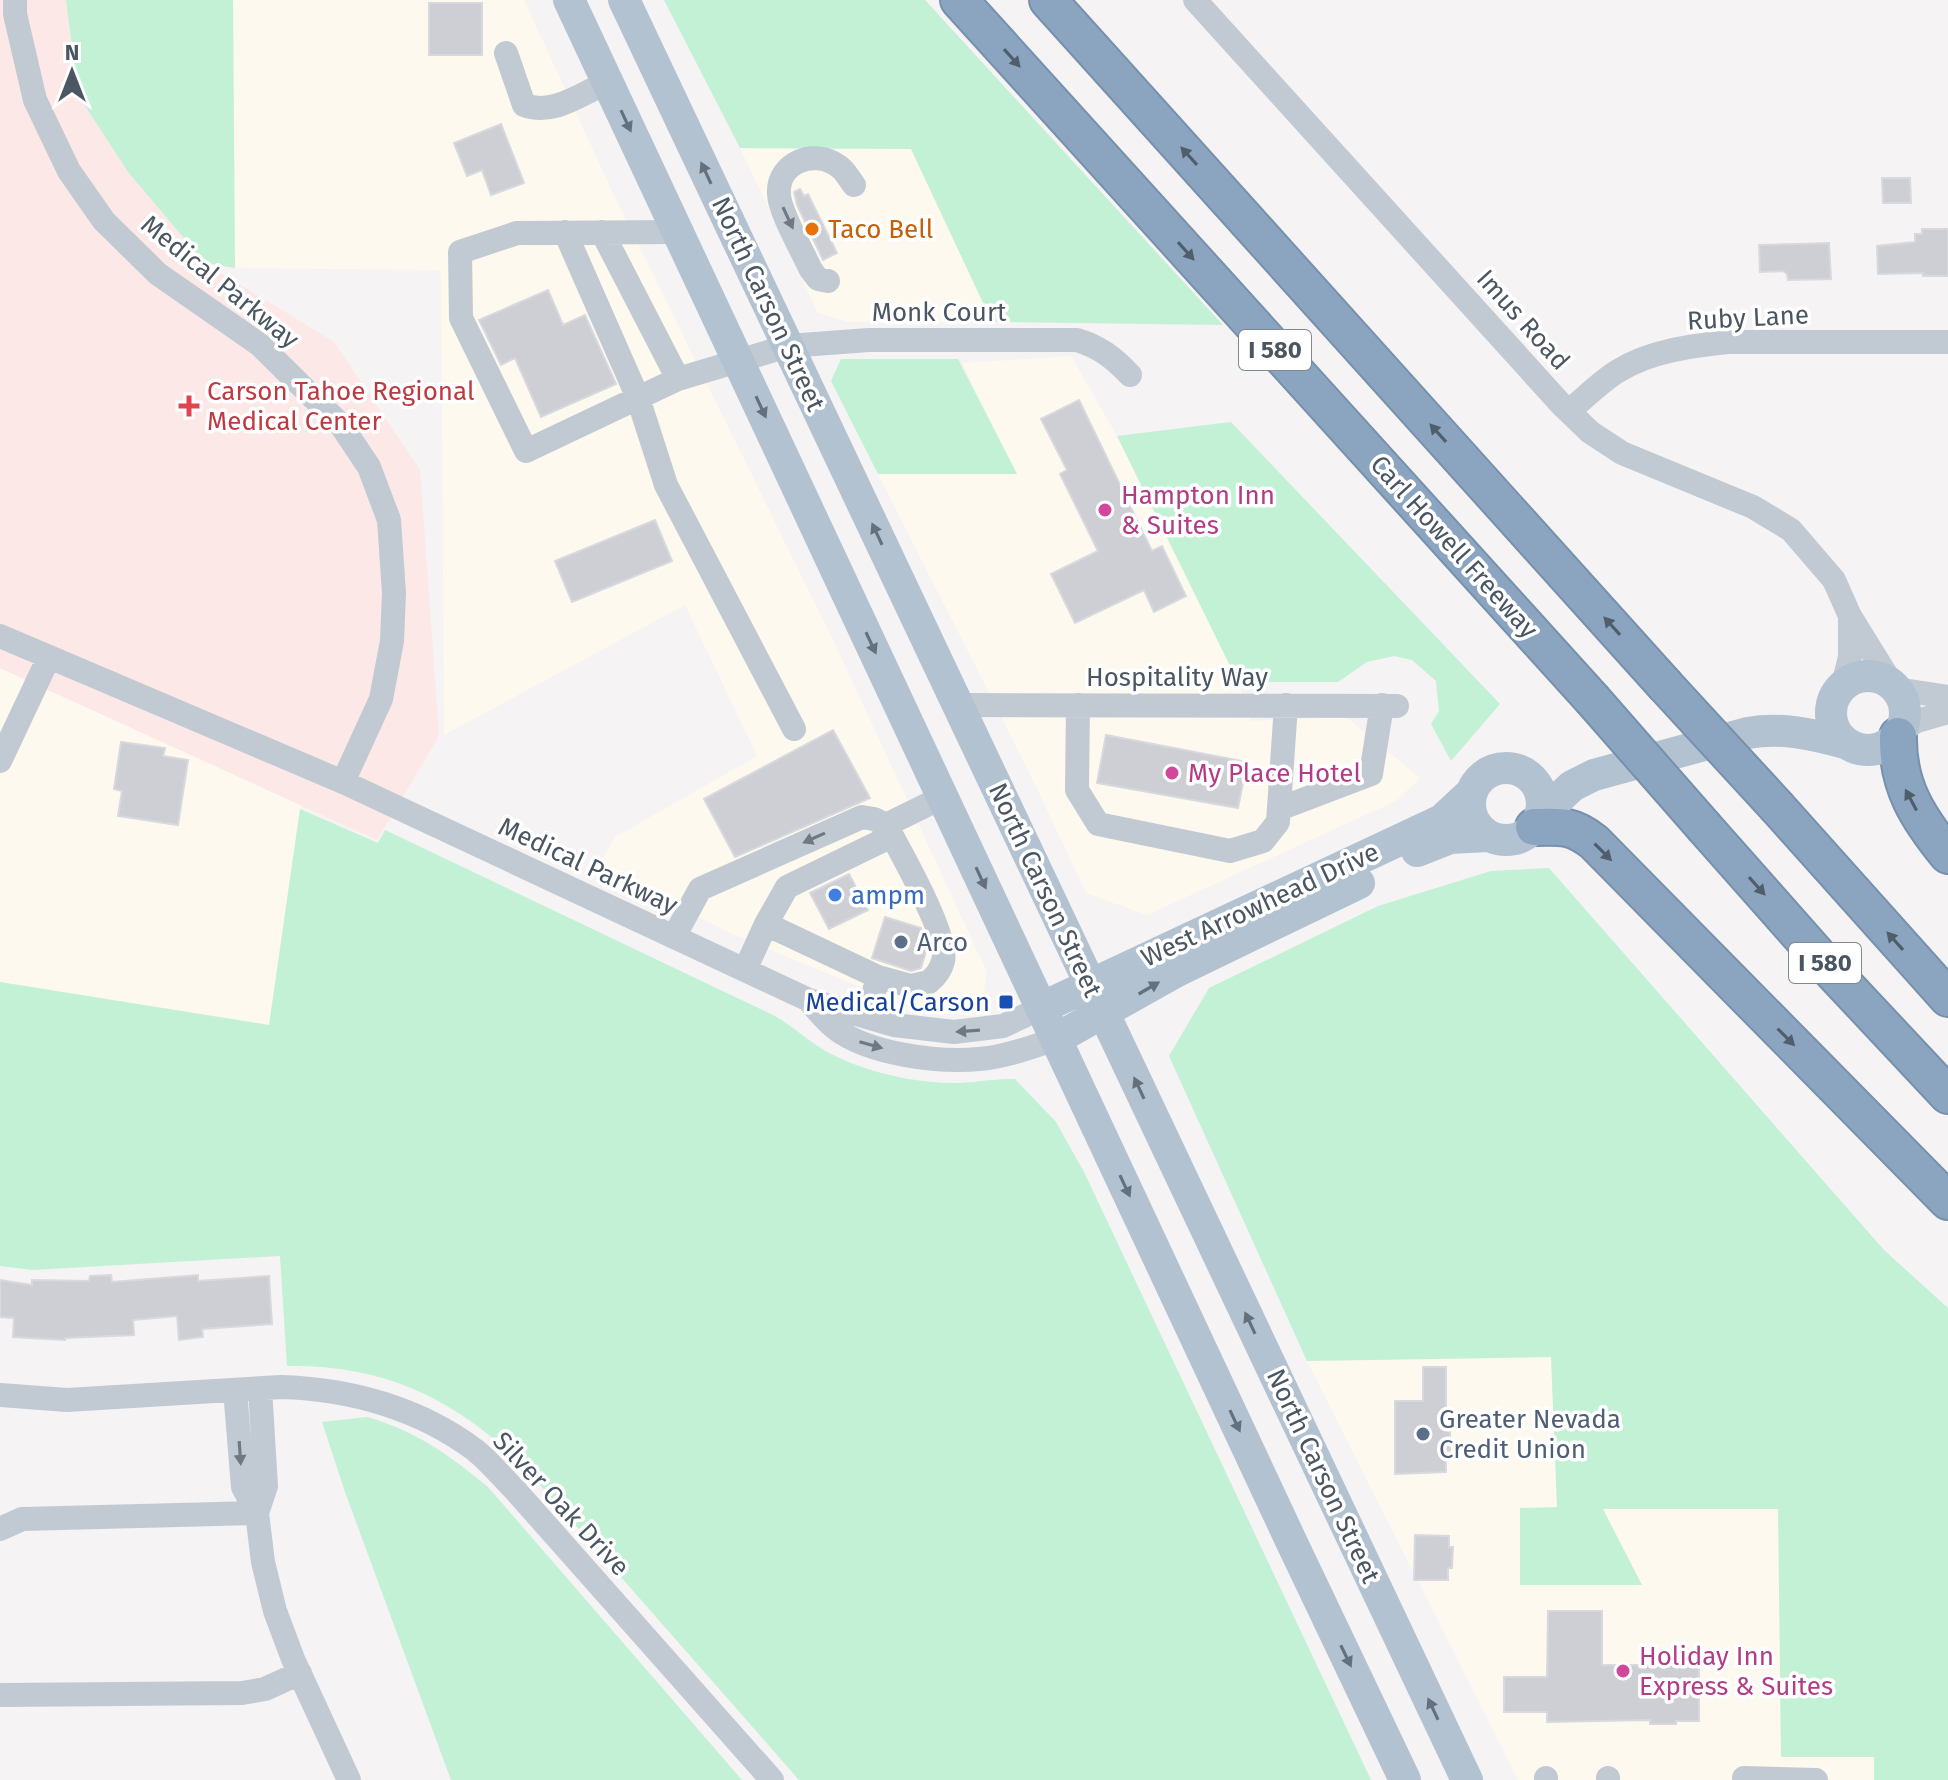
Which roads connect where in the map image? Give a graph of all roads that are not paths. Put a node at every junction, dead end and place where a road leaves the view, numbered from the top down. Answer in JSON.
{"nodes":[{"id":1,"x":15,"y":0,"type":"edge"},
{"id":2,"x":569,"y":0,"type":"edge"},
{"id":3,"x":624,"y":0,"type":"edge"},
{"id":4,"x":959,"y":0,"type":"edge"},
{"id":5,"x":1048,"y":0,"type":"edge"},
{"id":6,"x":1195,"y":0,"type":"edge"},
{"id":7,"x":506,"y":53,"type":"dead end"},
{"id":8,"x":608,"y":82,"type":"junction"},
{"id":9,"x":854,"y":185,"type":"dead end"},
{"id":10,"x":565,"y":232,"type":"junction"},
{"id":11,"x":602,"y":232,"type":"junction"},
{"id":12,"x":678,"y":232,"type":"junction"},
{"id":13,"x":622,"y":271,"type":"junction"},
{"id":14,"x":828,"y":281,"type":"dead end"},
{"id":15,"x":588,"y":285,"type":"junction"},
{"id":16,"x":1948,"y":342,"type":"edge"},
{"id":17,"x":788,"y":346,"type":"junction"},
{"id":18,"x":739,"y":361,"type":"junction"},
{"id":19,"x":1130,"y":375,"type":"dead end"},
{"id":20,"x":678,"y":379,"type":"junction"},
{"id":21,"x":638,"y":398,"type":"junction"},
{"id":22,"x":1569,"y":411,"type":"junction"},
{"id":23,"x":1850,"y":616,"type":"junction"},
{"id":24,"x":0,"y":636,"type":"edge"},
{"id":25,"x":49,"y":657,"type":"junction"},
{"id":26,"x":1894,"y":686,"type":"junction"},
{"id":27,"x":1840,"y":689,"type":"junction"},
{"id":28,"x":1948,"y":697,"type":"edge"},
{"id":29,"x":957,"y":705,"type":"junction"},
{"id":30,"x":1078,"y":705,"type":"junction"},
{"id":31,"x":1286,"y":705,"type":"junction"},
{"id":32,"x":1948,"y":712,"type":"edge"},
{"id":33,"x":794,"y":729,"type":"dead end"},
{"id":34,"x":1770,"y":729,"type":"junction"},
{"id":35,"x":1900,"y":733,"type":"junction"},
{"id":36,"x":1845,"y":743,"type":"junction"},
{"id":37,"x":0,"y":761,"type":"edge"},
{"id":38,"x":1525,"y":774,"type":"junction"},
{"id":39,"x":1594,"y":775,"type":"junction"},
{"id":40,"x":343,"y":782,"type":"junction"},
{"id":41,"x":1471,"y":793,"type":"junction"},
{"id":42,"x":943,"y":797,"type":"junction"},
{"id":43,"x":1279,"y":809,"type":"junction"},
{"id":44,"x":1537,"y":822,"type":"junction"},
{"id":45,"x":889,"y":830,"type":"junction"},
{"id":46,"x":1488,"y":836,"type":"junction"},
{"id":47,"x":1948,"y":855,"type":"edge"},
{"id":48,"x":766,"y":924,"type":"junction"},
{"id":49,"x":674,"y":937,"type":"junction"},
{"id":50,"x":745,"y":970,"type":"junction"},
{"id":51,"x":878,"y":977,"type":"junction"},
{"id":52,"x":1948,"y":998,"type":"edge"},
{"id":53,"x":1096,"y":999,"type":"junction"},
{"id":54,"x":809,"y":1000,"type":"junction"},
{"id":55,"x":1041,"y":1008,"type":"junction"},
{"id":56,"x":867,"y":1017,"type":"junction"},
{"id":57,"x":1056,"y":1039,"type":"junction"},
{"id":58,"x":1948,"y":1095,"type":"edge"},
{"id":59,"x":1948,"y":1201,"type":"edge"},
{"id":60,"x":247,"y":1389,"type":"junction"},
{"id":61,"x":0,"y":1395,"type":"edge"},
{"id":62,"x":257,"y":1513,"type":"junction"},
{"id":63,"x":4,"y":1518,"type":"edge"},
{"id":64,"x":300,"y":1673,"type":"junction"},
{"id":65,"x":0,"y":1695,"type":"edge"},
{"id":66,"x":1744,"y":1778,"type":"edge"},
{"id":67,"x":349,"y":1780,"type":"edge"},
{"id":68,"x":772,"y":1780,"type":"edge"},
{"id":69,"x":1405,"y":1780,"type":"edge"},
{"id":70,"x":1467,"y":1780,"type":"edge"},
{"id":71,"x":1816,"y":1780,"type":"edge"}],
"edges":[{"from":1,"to":40,"type":"street","name":"Medical Parkway"},
{"from":2,"to":8,"type":"main road","name":"North Carson Street"},
{"from":17,"to":3,"type":"main road","name":"North Carson Street","one_way":true},
{"from":4,"to":58,"type":"highway","name":"Carl Howell Freeway","number":"I 580","one_way":true,"bridge":true},
{"from":52,"to":5,"type":"highway","number":"I 580","one_way":true,"bridge":true},
{"from":6,"to":22,"type":"street","name":"Imus Road"},
{"from":7,"to":8,"type":"street"},
{"from":8,"to":12,"type":"main road","name":"North Carson Street","one_way":true},
{"from":9,"to":14,"type":"street","one_way":true},
{"from":10,"to":11,"type":"street"},
{"from":10,"to":15,"type":"street"},
{"from":10,"to":21,"type":"street","name":"Monk Court"},
{"from":11,"to":12,"type":"street"},
{"from":11,"to":13,"type":"street"},
{"from":12,"to":18,"type":"main road","name":"North Carson Street"},
{"from":13,"to":15,"type":"street"},
{"from":13,"to":20,"type":"street"},
{"from":15,"to":21,"type":"street"},
{"from":16,"to":22,"type":"street","name":"Ruby Lane"},
{"from":17,"to":18,"type":"street","name":"Monk Court"},
{"from":17,"to":19,"type":"street","name":"Monk Court"},
{"from":29,"to":17,"type":"main road","name":"North Carson Street","one_way":true},
{"from":18,"to":20,"type":"street","name":"Monk Court"},
{"from":18,"to":42,"type":"main road","name":"North Carson Street","one_way":true},
{"from":20,"to":21,"type":"street","name":"Monk Court"},
{"from":21,"to":33,"type":"street"},
{"from":22,"to":23,"type":"street","name":"Imus Road"},
{"from":23,"to":26,"type":"street","name":"Imus Road"},
{"from":23,"to":27,"type":"street","name":"Imus Road"},
{"from":24,"to":25,"type":"street","name":"Medical Parkway"},
{"from":25,"to":37,"type":"street"},
{"from":25,"to":40,"type":"street","name":"Medical Parkway"},
{"from":26,"to":27,"type":"main road"},
{"from":26,"to":28,"type":"street"},
{"from":26,"to":35,"type":"main road"},
{"from":27,"to":34,"type":"main road"},
{"from":27,"to":36,"type":"main road"},
{"from":29,"to":30,"type":"street","name":"Hospitality Way"},
{"from":29,"to":53,"type":"main road","name":"North Carson Street"},
{"from":30,"to":31,"type":"street","name":"Hospitality Way"},
{"from":30,"to":43,"type":"street"},
{"from":31,"to":43,"type":"street"},
{"from":31,"to":43,"type":"street","name":"Hospitality Way"},
{"from":32,"to":35,"type":"street"},
{"from":34,"to":36,"type":"main road"},
{"from":34,"to":39,"type":"main road"},
{"from":35,"to":36,"type":"main road"},
{"from":47,"to":35,"type":"highway","one_way":true},
{"from":38,"to":39,"type":"main road"},
{"from":38,"to":41,"type":"main road"},
{"from":38,"to":44,"type":"main road"},
{"from":39,"to":44,"type":"main road"},
{"from":40,"to":49,"type":"street","name":"Medical Parkway"},
{"from":41,"to":46,"type":"main road"},
{"from":41,"to":53,"type":"main road","name":"West Arrowhead Drive"},
{"from":42,"to":45,"type":"street"},
{"from":42,"to":55,"type":"main road","name":"North Carson Street","one_way":true},
{"from":44,"to":46,"type":"main road"},
{"from":44,"to":59,"type":"highway","one_way":true},
{"from":45,"to":48,"type":"street"},
{"from":45,"to":49,"type":"street","one_way":true},
{"from":45,"to":51,"type":"street"},
{"from":53,"to":46,"type":"main road","name":"West Arrowhead Drive","one_way":true},
{"from":48,"to":50,"type":"street"},
{"from":48,"to":51,"type":"street"},
{"from":49,"to":50,"type":"street","name":"Medical Parkway"},
{"from":50,"to":54,"type":"street","name":"Medical Parkway"},
{"from":51,"to":56,"type":"street"},
{"from":53,"to":55,"type":"main road","name":"West Arrowhead Drive"},
{"from":53,"to":57,"type":"main road","name":"West Arrowhead Drive"},
{"from":70,"to":53,"type":"main road","name":"North Carson Street","one_way":true},
{"from":54,"to":56,"type":"street","name":"Medical Parkway"},
{"from":54,"to":57,"type":"street","name":"Medical Parkway","one_way":true},
{"from":55,"to":56,"type":"street","name":"Medical Parkway","one_way":true},
{"from":55,"to":57,"type":"main road","name":"North Carson Street"},
{"from":57,"to":69,"type":"main road","name":"North Carson Street","one_way":true},
{"from":60,"to":61,"type":"street","name":"Silver Oak Drive"},
{"from":60,"to":62,"type":"street"},
{"from":60,"to":68,"type":"street","name":"Silver Oak Drive"},
{"from":62,"to":63,"type":"street"},
{"from":62,"to":64,"type":"street"},
{"from":64,"to":65,"type":"street"},
{"from":64,"to":67,"type":"street"},
{"from":66,"to":71,"type":"street"}]}
